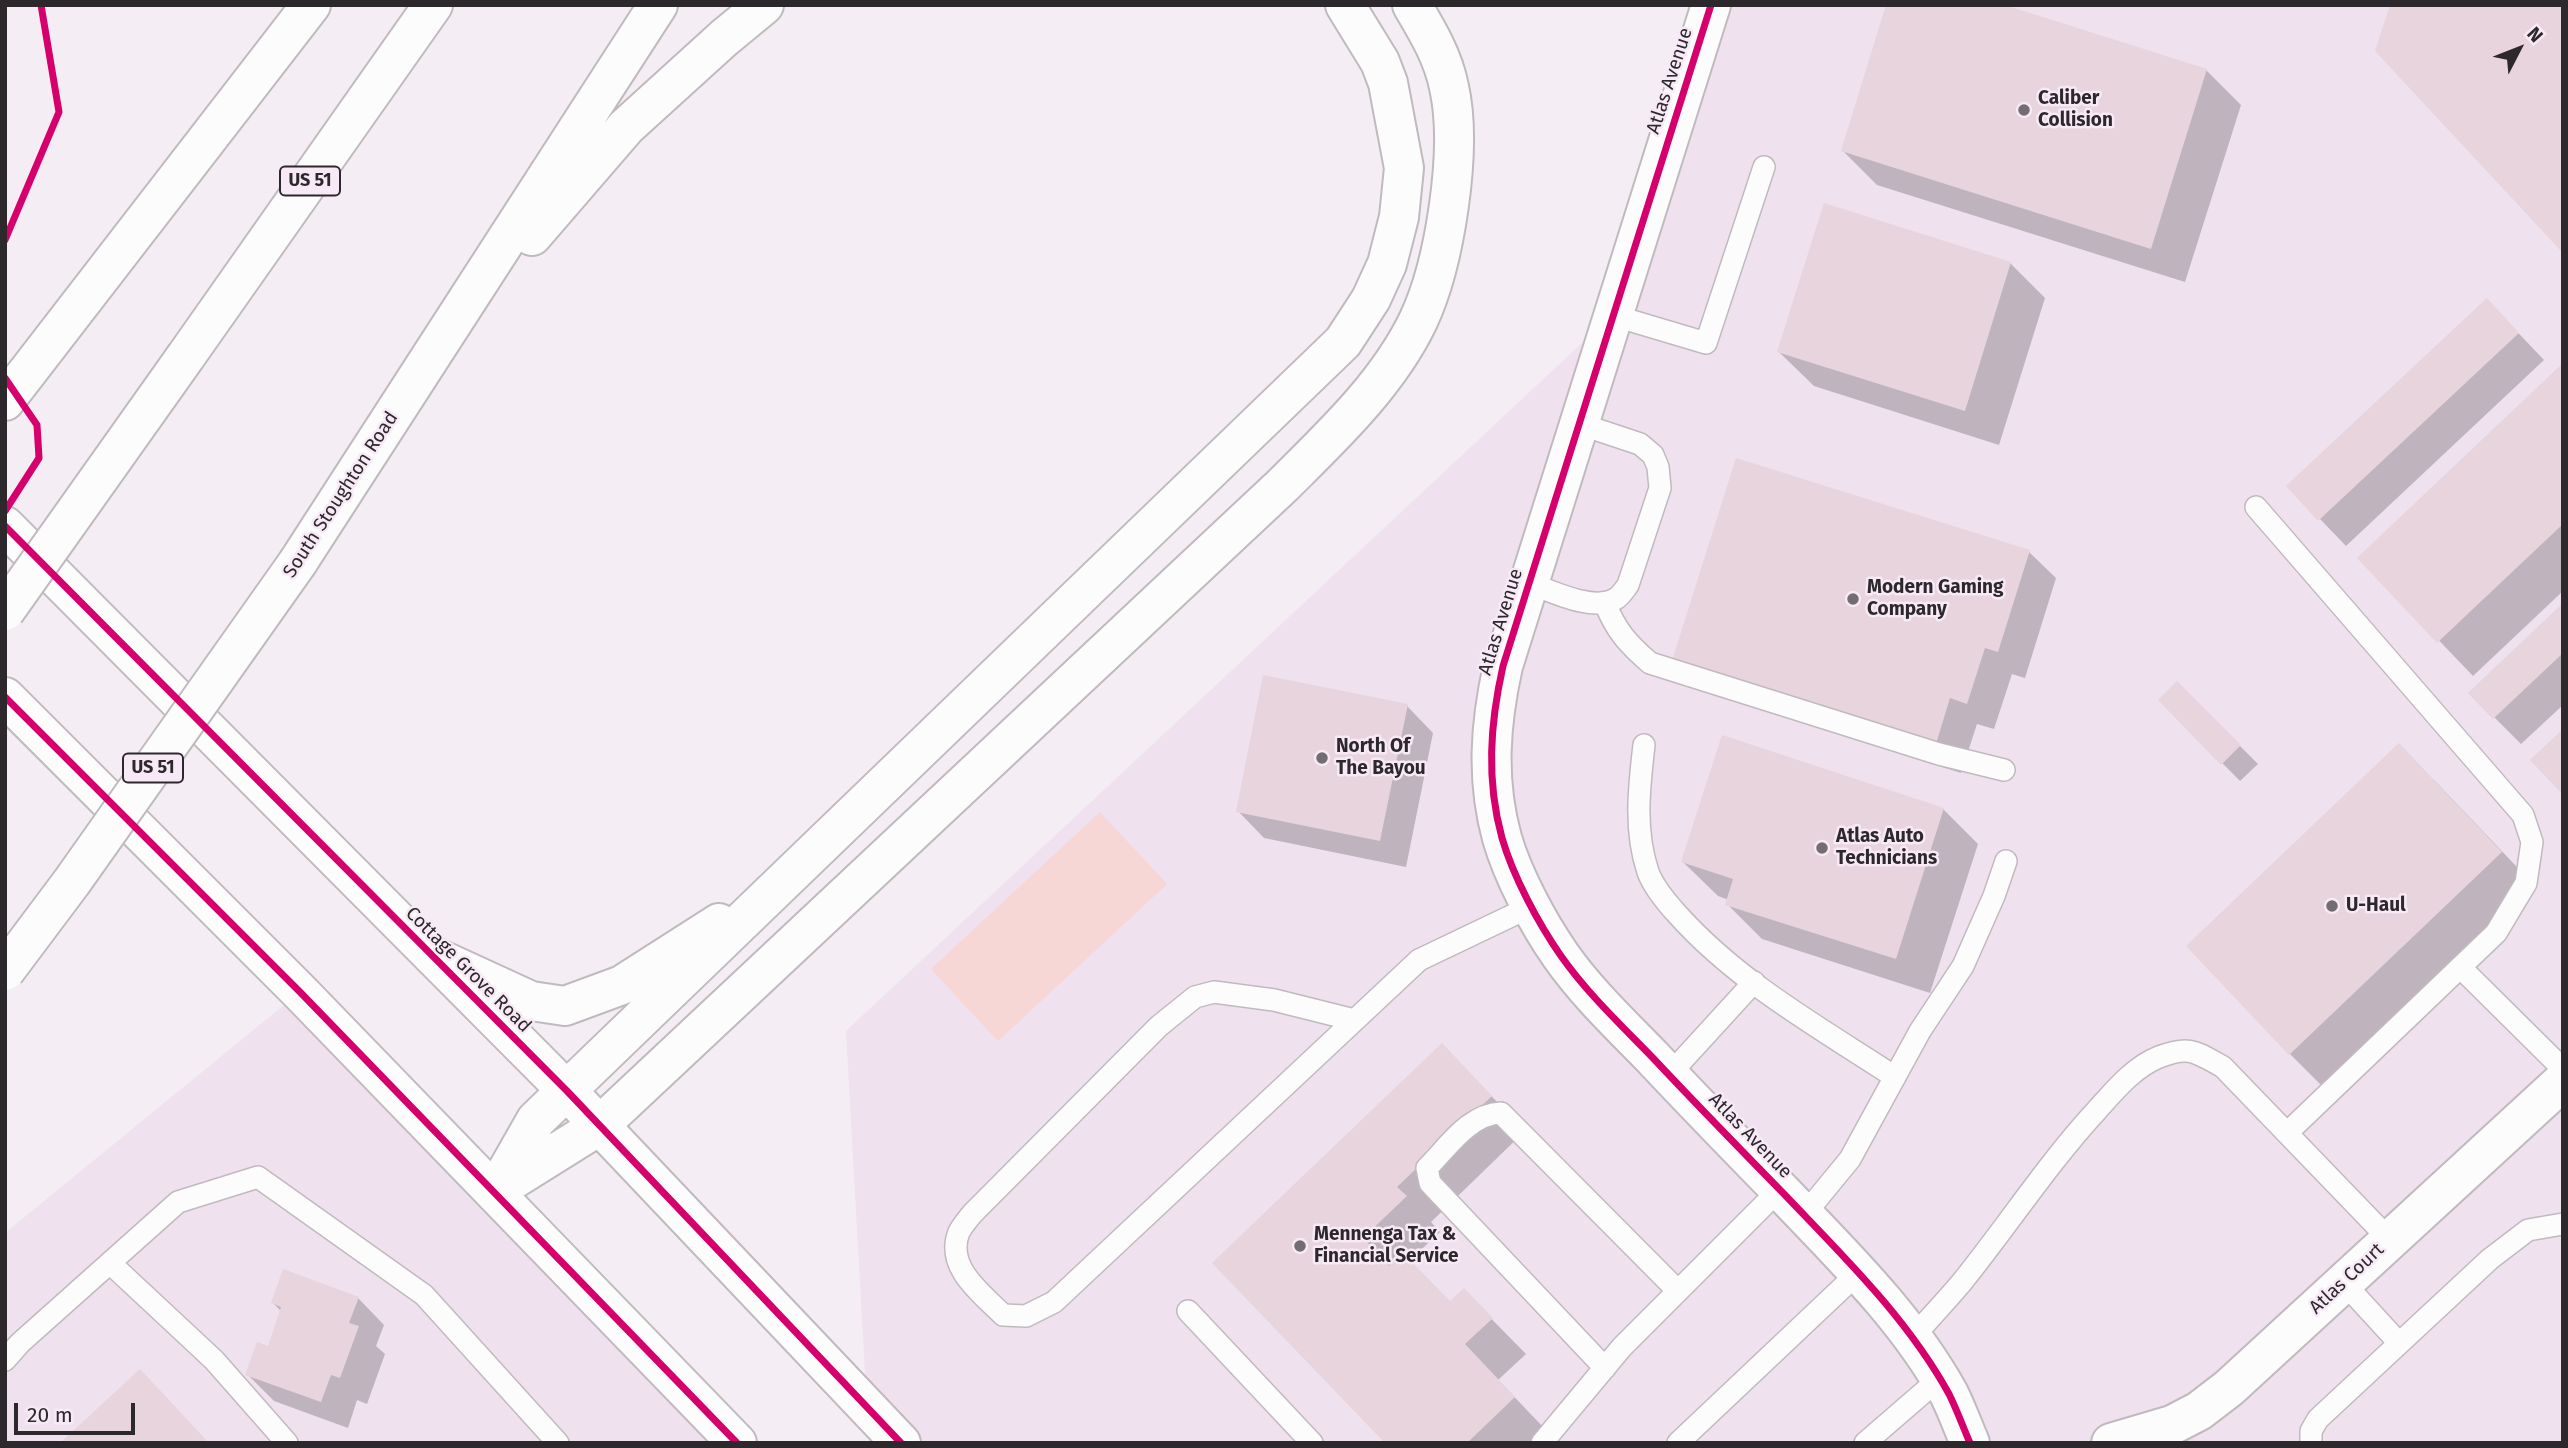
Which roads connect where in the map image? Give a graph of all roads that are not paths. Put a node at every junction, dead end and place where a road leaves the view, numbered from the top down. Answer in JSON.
{"nodes":[{"id":1,"x":312,"y":5,"type":"edge"},
{"id":2,"x":433,"y":5,"type":"edge"},
{"id":3,"x":658,"y":5,"type":"edge"},
{"id":4,"x":764,"y":5,"type":"edge"},
{"id":5,"x":1346,"y":5,"type":"edge"},
{"id":6,"x":1412,"y":5,"type":"edge"},
{"id":7,"x":1711,"y":5,"type":"edge"},
{"id":8,"x":1765,"y":167,"type":"dead end"},
{"id":9,"x":1612,"y":314,"type":"junction"},
{"id":10,"x":435,"y":349,"type":"junction"},
{"id":11,"x":5,"y":401,"type":"edge"},
{"id":12,"x":1580,"y":424,"type":"junction"},
{"id":13,"x":2256,"y":507,"type":"dead end"},
{"id":14,"x":5,"y":526,"type":"edge"},
{"id":15,"x":1529,"y":583,"type":"junction"},
{"id":16,"x":1605,"y":603,"type":"junction"},
{"id":17,"x":5,"y":611,"type":"edge"},
{"id":18,"x":5,"y":697,"type":"edge"},
{"id":19,"x":1644,"y":745,"type":"dead end"},
{"id":20,"x":2004,"y":770,"type":"dead end"},
{"id":21,"x":2006,"y":862,"type":"dead end"},
{"id":22,"x":794,"y":874,"type":"junction"},
{"id":23,"x":1532,"y":906,"type":"junction"},
{"id":24,"x":433,"y":956,"type":"junction"},
{"id":25,"x":2461,"y":968,"type":"junction"},
{"id":26,"x":5,"y":971,"type":"edge"},
{"id":27,"x":1754,"y":982,"type":"junction"},
{"id":28,"x":1354,"y":1020,"type":"junction"},
{"id":29,"x":2563,"y":1069,"type":"edge"},
{"id":30,"x":1669,"y":1075,"type":"junction"},
{"id":31,"x":1895,"y":1077,"type":"junction"},
{"id":32,"x":2563,"y":1081,"type":"edge"},
{"id":33,"x":567,"y":1091,"type":"junction"},
{"id":34,"x":599,"y":1126,"type":"junction"},
{"id":35,"x":2287,"y":1133,"type":"junction"},
{"id":36,"x":495,"y":1191,"type":"junction"},
{"id":37,"x":1792,"y":1203,"type":"junction"},
{"id":38,"x":2563,"y":1224,"type":"edge"},
{"id":39,"x":2389,"y":1239,"type":"junction"},
{"id":40,"x":110,"y":1263,"type":"junction"},
{"id":41,"x":1859,"y":1272,"type":"junction"},
{"id":42,"x":2343,"y":1282,"type":"junction"},
{"id":43,"x":1678,"y":1291,"type":"junction"},
{"id":44,"x":1188,"y":1311,"type":"dead end"},
{"id":45,"x":1912,"y":1338,"type":"junction"},
{"id":46,"x":2399,"y":1343,"type":"junction"},
{"id":47,"x":5,"y":1360,"type":"edge"},
{"id":48,"x":1605,"y":1368,"type":"junction"},
{"id":49,"x":1939,"y":1379,"type":"junction"},
{"id":50,"x":2177,"y":1434,"type":"edge"},
{"id":51,"x":547,"y":1439,"type":"edge"},
{"id":52,"x":287,"y":1443,"type":"edge"},
{"id":53,"x":737,"y":1443,"type":"edge"},
{"id":54,"x":901,"y":1443,"type":"edge"},
{"id":55,"x":1312,"y":1443,"type":"edge"},
{"id":56,"x":1542,"y":1443,"type":"edge"},
{"id":57,"x":1678,"y":1443,"type":"edge"},
{"id":58,"x":1865,"y":1443,"type":"edge"},
{"id":59,"x":1970,"y":1443,"type":"edge"},
{"id":60,"x":2110,"y":1443,"type":"edge"},
{"id":61,"x":2311,"y":1443,"type":"edge"}],
"edges":[{"from":1,"to":11,"type":"main road"},
{"from":2,"to":17,"type":"main road","number":"US 51","bridge":true},
{"from":3,"to":10,"type":"main road","name":"South Stoughton Road","number":"US 51"},
{"from":4,"to":10,"type":"main road"},
{"from":5,"to":22,"type":"main road"},
{"from":6,"to":34,"type":"main road"},
{"from":7,"to":9,"type":"main road","name":"Atlas Avenue"},
{"from":8,"to":9,"type":"lane"},
{"from":9,"to":12,"type":"main road","name":"Atlas Avenue"},
{"from":10,"to":26,"type":"main road","name":"South Stoughton Road","number":"US 51","bridge":true},
{"from":12,"to":15,"type":"main road","name":"Atlas Avenue"},
{"from":12,"to":16,"type":"lane"},
{"from":13,"to":25,"type":"lane"},
{"from":14,"to":24,"type":"main road","name":"Cottage Grove Road"},
{"from":15,"to":16,"type":"lane"},
{"from":15,"to":23,"type":"main road","name":"Atlas Avenue"},
{"from":16,"to":20,"type":"lane"},
{"from":18,"to":36,"type":"main road"},
{"from":19,"to":27,"type":"lane"},
{"from":21,"to":31,"type":"lane"},
{"from":22,"to":24,"type":"main road"},
{"from":22,"to":33,"type":"main road"},
{"from":23,"to":28,"type":"lane"},
{"from":23,"to":30,"type":"main road","name":"Atlas Avenue"},
{"from":24,"to":33,"type":"main road","name":"Cottage Grove Road"},
{"from":25,"to":29,"type":"lane"},
{"from":25,"to":35,"type":"lane"},
{"from":27,"to":30,"type":"lane"},
{"from":27,"to":31,"type":"lane"},
{"from":28,"to":28,"type":"lane"},
{"from":30,"to":37,"type":"main road","name":"Atlas Avenue"},
{"from":31,"to":37,"type":"lane"},
{"from":32,"to":39,"type":"main road","name":"Atlas Court"},
{"from":33,"to":34,"type":"main road","name":"Cottage Grove Road"},
{"from":33,"to":36,"type":"main road"},
{"from":34,"to":36,"type":"main road"},
{"from":34,"to":54,"type":"main road","name":"Cottage Grove Road"},
{"from":35,"to":39,"type":"lane"},
{"from":35,"to":45,"type":"lane"},
{"from":36,"to":53,"type":"main road"},
{"from":37,"to":41,"type":"main road","name":"Atlas Avenue"},
{"from":37,"to":43,"type":"lane"},
{"from":38,"to":46,"type":"lane"},
{"from":39,"to":42,"type":"main road","name":"Atlas Court"},
{"from":40,"to":47,"type":"lane"},
{"from":40,"to":51,"type":"lane"},
{"from":40,"to":52,"type":"lane"},
{"from":41,"to":45,"type":"main road","name":"Atlas Avenue"},
{"from":41,"to":57,"type":"lane"},
{"from":42,"to":46,"type":"lane"},
{"from":42,"to":50,"type":"main road","name":"Atlas Court"},
{"from":43,"to":48,"type":"lane"},
{"from":43,"to":48,"type":"lane"},
{"from":44,"to":55,"type":"lane"},
{"from":45,"to":49,"type":"main road","name":"Atlas Avenue"},
{"from":46,"to":61,"type":"lane"},
{"from":48,"to":56,"type":"lane"},
{"from":49,"to":58,"type":"lane"},
{"from":49,"to":59,"type":"main road","name":"Atlas Avenue"},
{"from":50,"to":60,"type":"main road","name":"Atlas Court"}]}
